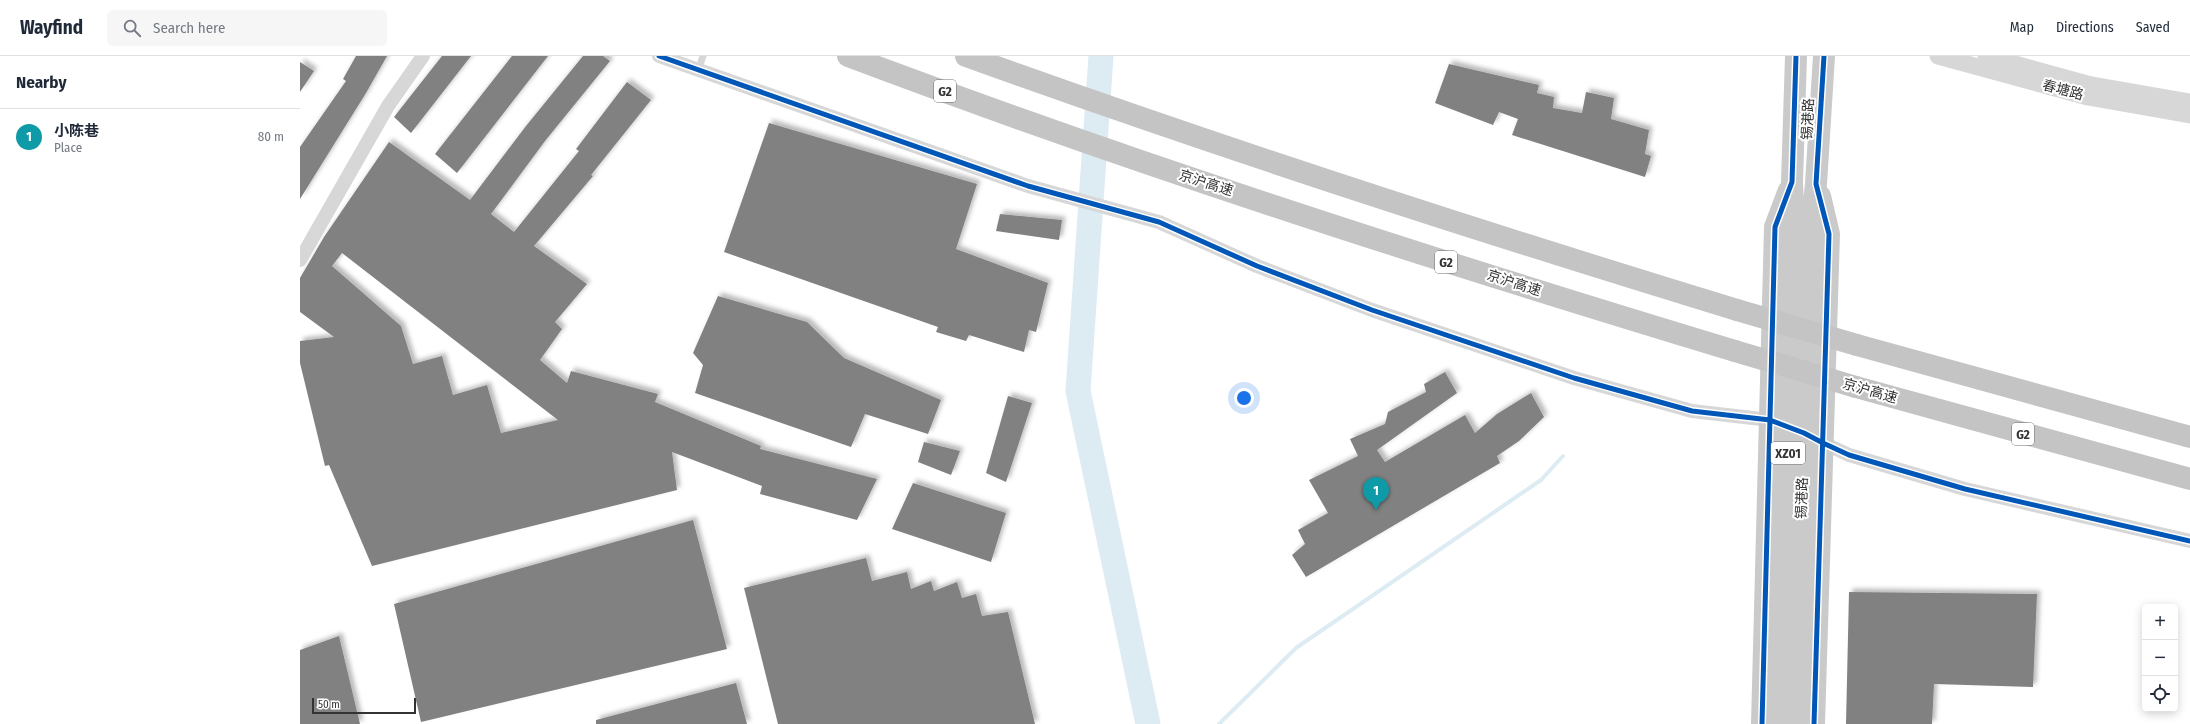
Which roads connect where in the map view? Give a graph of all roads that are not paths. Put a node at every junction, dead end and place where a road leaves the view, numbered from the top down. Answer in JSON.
{"nodes":[{"id":1,"x":423,"y":56,"type":"edge"},
{"id":2,"x":660,"y":56,"type":"edge"},
{"id":3,"x":848,"y":56,"type":"edge"},
{"id":4,"x":966,"y":56,"type":"edge"},
{"id":5,"x":1796,"y":56,"type":"edge"},
{"id":6,"x":1824,"y":56,"type":"edge"},
{"id":7,"x":1938,"y":56,"type":"edge"},
{"id":8,"x":1986,"y":56,"type":"edge"},
{"id":9,"x":701,"y":62,"type":"edge"},
{"id":10,"x":2190,"y":102,"type":"edge"},
{"id":11,"x":2190,"y":115,"type":"edge"},
{"id":12,"x":1816,"y":184,"type":"junction"},
{"id":13,"x":300,"y":260,"type":"edge"},
{"id":14,"x":1788,"y":427,"type":"junction"},
{"id":15,"x":2190,"y":437,"type":"edge"},
{"id":16,"x":1823,"y":443,"type":"junction"},
{"id":17,"x":2190,"y":479,"type":"edge"},
{"id":18,"x":2190,"y":541,"type":"edge"},
{"id":19,"x":1762,"y":724,"type":"edge"},
{"id":20,"x":1780,"y":724,"type":"edge"},
{"id":21,"x":1796,"y":724,"type":"edge"},
{"id":22,"x":1814,"y":724,"type":"edge"}],
"edges":[{"from":1,"to":13,"type":"street"},
{"from":2,"to":9,"type":"street"},
{"from":3,"to":17,"type":"highway","name":"京沪高速","number":"G2","bridge":true},
{"from":4,"to":15,"type":"highway","bridge":true},
{"from":5,"to":14,"type":"main road","name":"锡港路"},
{"from":6,"to":12,"type":"main road","name":"锡港路","number":"XZ01"},
{"from":7,"to":11,"type":"street","name":"春塘路"},
{"from":8,"to":10,"type":"street","name":"春塘路"},
{"from":9,"to":14,"type":"street"},
{"from":12,"to":14,"type":"main road","name":"锡港路","number":"XZ01"},
{"from":12,"to":16,"type":"main road"},
{"from":14,"to":16,"type":"street"},
{"from":14,"to":19,"type":"main road"},
{"from":14,"to":20,"type":"main road","name":"锡港路","number":"XZ01"},
{"from":14,"to":21,"type":"main road","name":"锡港路","number":"XZ01"},
{"from":16,"to":18,"type":"street"},
{"from":16,"to":22,"type":"main road"}]}
